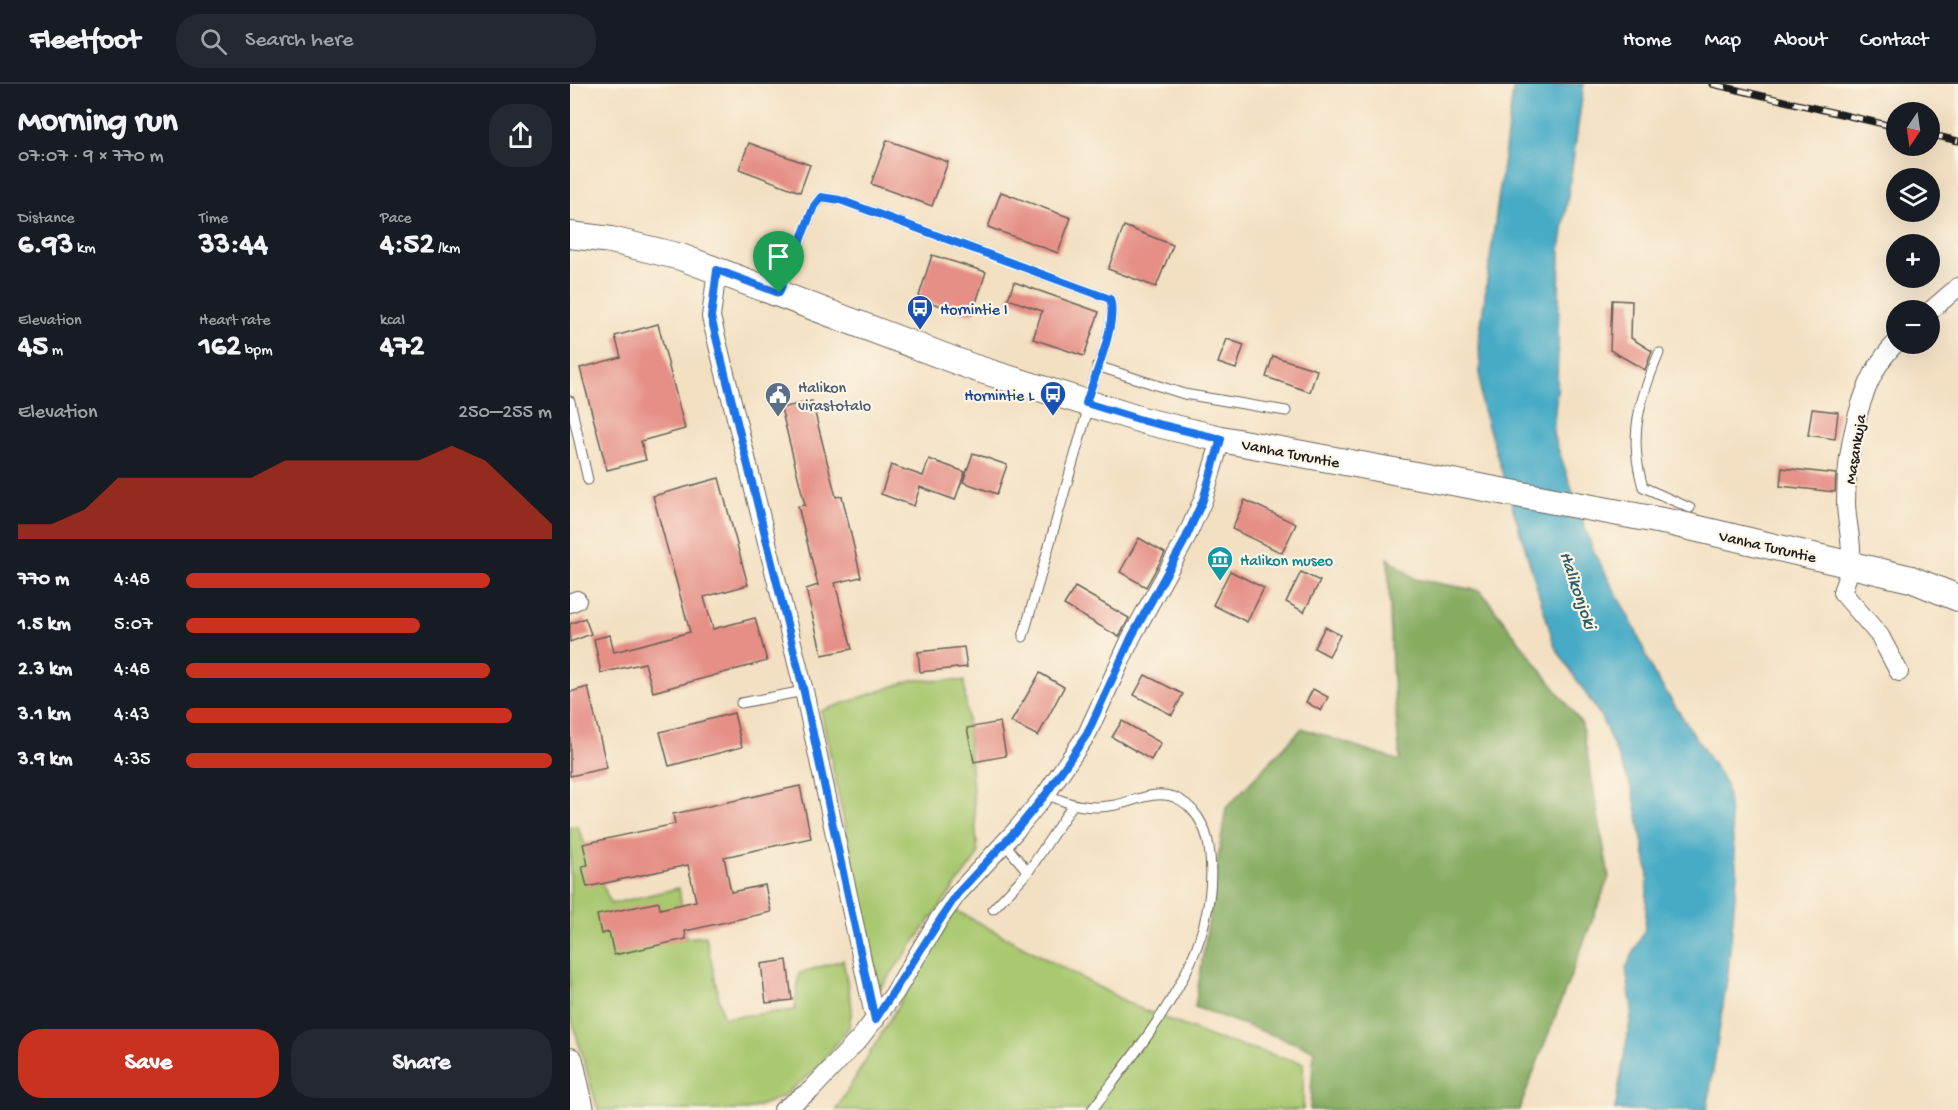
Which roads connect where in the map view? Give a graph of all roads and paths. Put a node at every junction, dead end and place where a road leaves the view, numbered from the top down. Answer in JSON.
{"nodes":[{"id":1,"x":570,"y":235,"type":"edge"},
{"id":2,"x":717,"y":270,"type":"junction"},
{"id":3,"x":1958,"y":287,"type":"edge"},
{"id":4,"x":779,"y":293,"type":"junction"},
{"id":5,"x":1940,"y":303,"type":"edge"},
{"id":6,"x":1659,"y":353,"type":"dead end"},
{"id":7,"x":1886,"y":354,"type":"edge"},
{"id":8,"x":1097,"y":366,"type":"junction"},
{"id":9,"x":570,"y":401,"type":"edge"},
{"id":10,"x":1088,"y":403,"type":"junction"},
{"id":11,"x":1286,"y":411,"type":"dead end"},
{"id":12,"x":1221,"y":439,"type":"junction"},
{"id":13,"x":588,"y":480,"type":"dead end"},
{"id":14,"x":1681,"y":515,"type":"junction"},
{"id":15,"x":1851,"y":565,"type":"junction"},
{"id":16,"x":1958,"y":598,"type":"edge"},
{"id":17,"x":1023,"y":637,"type":"dead end"},
{"id":18,"x":1899,"y":672,"type":"dead end"},
{"id":19,"x":804,"y":692,"type":"junction"},
{"id":20,"x":741,"y":704,"type":"dead end"},
{"id":21,"x":1046,"y":794,"type":"junction"},
{"id":22,"x":1072,"y":806,"type":"junction"},
{"id":23,"x":1004,"y":843,"type":"junction"},
{"id":24,"x":1028,"y":872,"type":"junction"},
{"id":25,"x":993,"y":909,"type":"dead end"},
{"id":26,"x":875,"y":1020,"type":"junction"},
{"id":27,"x":570,"y":1061,"type":"edge"},
{"id":28,"x":581,"y":1110,"type":"edge"},
{"id":29,"x":783,"y":1110,"type":"edge"},
{"id":30,"x":1092,"y":1110,"type":"edge"}],
"edges":[{"from":1,"to":2,"type":"street","name":"Vanha Turuntie"},
{"from":2,"to":4,"type":"street","name":"Vanha Turuntie"},
{"from":2,"to":19,"type":"street"},
{"from":3,"to":5,"type":"street"},
{"from":4,"to":8,"type":"lane"},
{"from":4,"to":10,"type":"street","name":"Vanha Turuntie"},
{"from":6,"to":14,"type":"lane"},
{"from":7,"to":15,"type":"street","name":"Masankuja"},
{"from":8,"to":10,"type":"lane"},
{"from":8,"to":11,"type":"lane"},
{"from":9,"to":13,"type":"lane"},
{"from":10,"to":12,"type":"street","name":"Vanha Turuntie"},
{"from":10,"to":17,"type":"lane"},
{"from":12,"to":14,"type":"street","name":"Vanha Turuntie"},
{"from":12,"to":21,"type":"street"},
{"from":14,"to":15,"type":"street","name":"Vanha Turuntie"},
{"from":15,"to":16,"type":"street","name":"Vanha Turuntie"},
{"from":15,"to":18,"type":"street"},
{"from":19,"to":20,"type":"lane"},
{"from":19,"to":26,"type":"street"},
{"from":21,"to":22,"type":"lane"},
{"from":21,"to":23,"type":"street"},
{"from":22,"to":24,"type":"lane"},
{"from":22,"to":30,"type":"lane"},
{"from":23,"to":24,"type":"lane"},
{"from":23,"to":26,"type":"street"},
{"from":24,"to":25,"type":"lane"},
{"from":26,"to":29,"type":"street"},
{"from":27,"to":28,"type":"street"}]}
